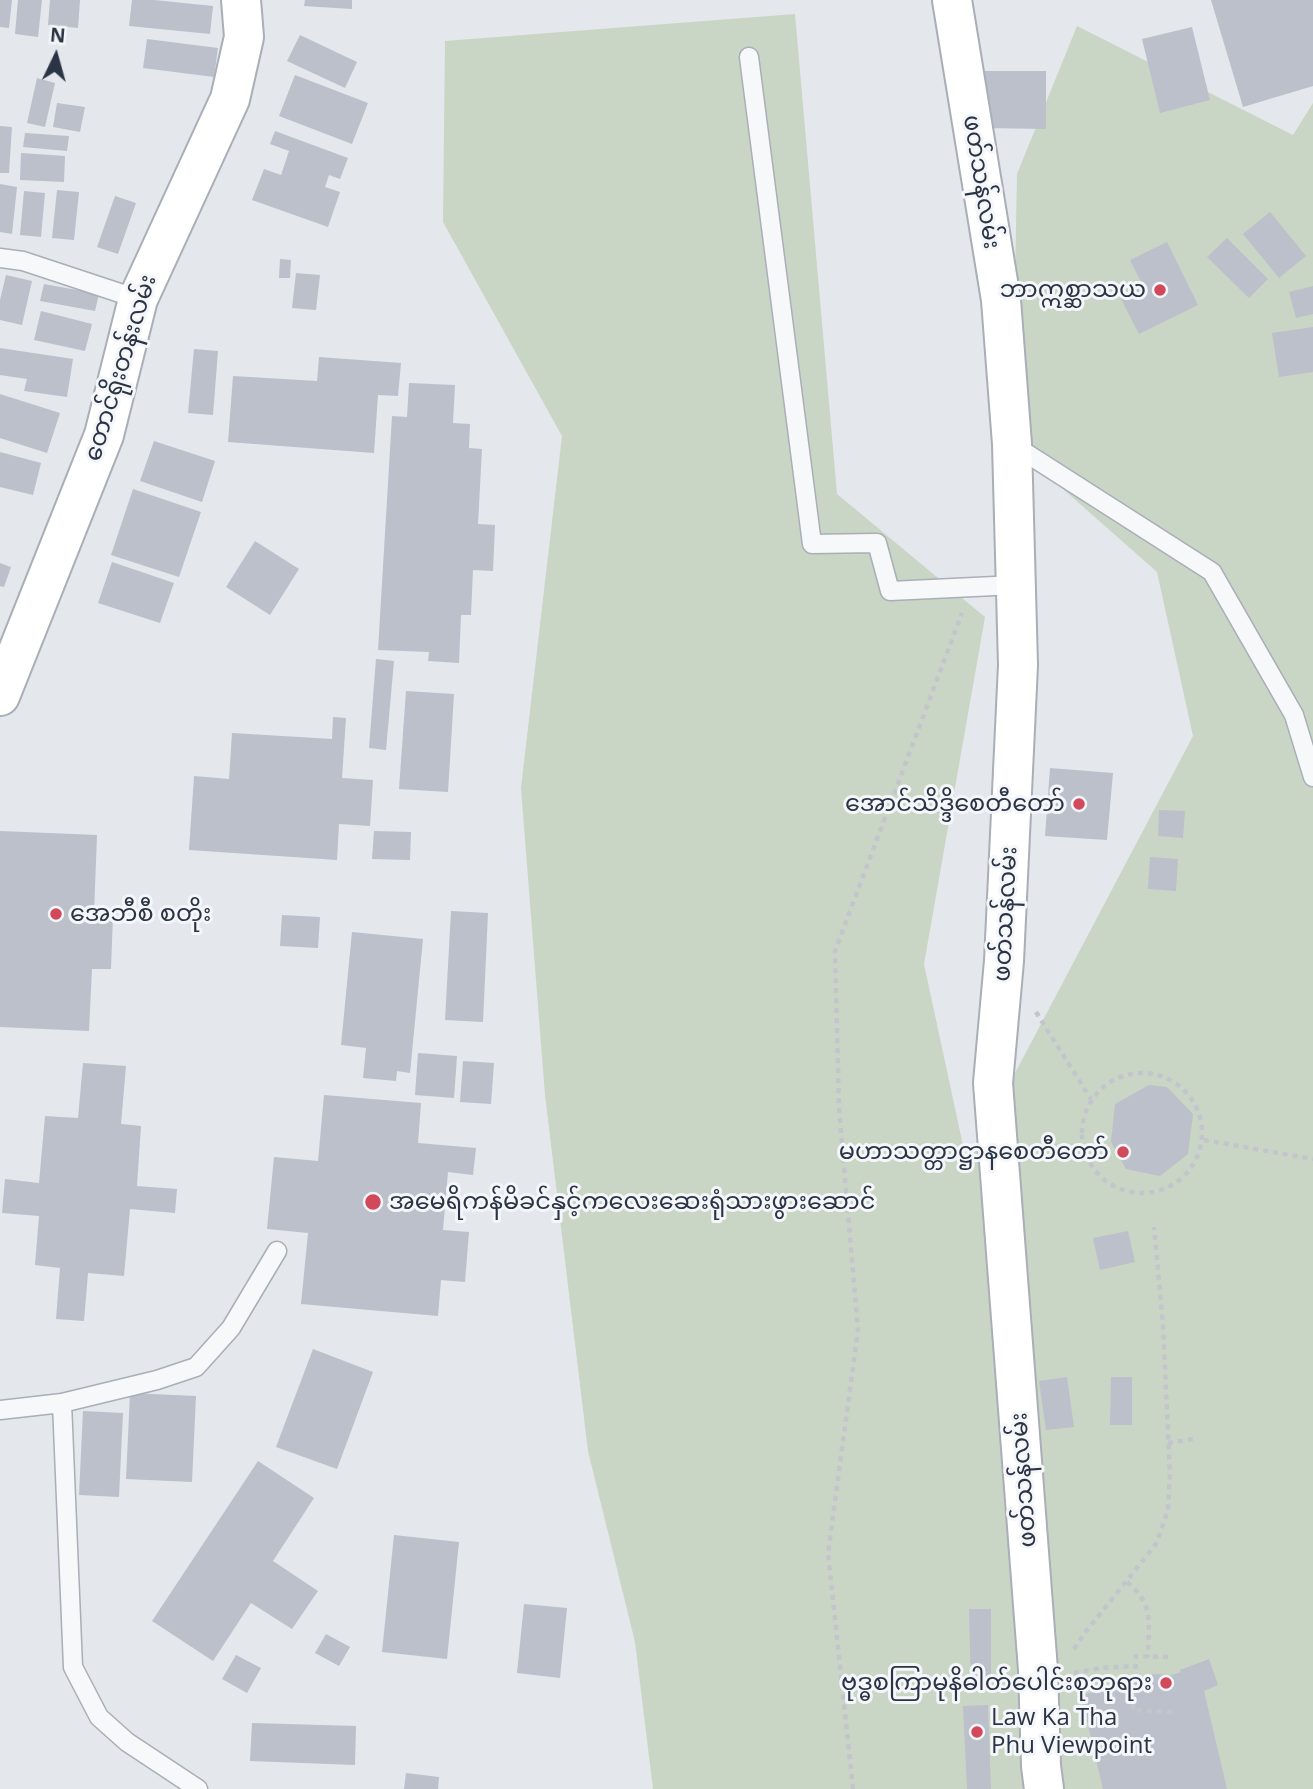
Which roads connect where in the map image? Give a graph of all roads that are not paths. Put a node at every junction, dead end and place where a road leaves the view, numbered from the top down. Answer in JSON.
{"nodes":[{"id":1,"x":242,"y":0,"type":"edge"},
{"id":2,"x":952,"y":0,"type":"edge"},
{"id":3,"x":749,"y":57,"type":"dead end"},
{"id":4,"x":0,"y":258,"type":"edge"},
{"id":5,"x":138,"y":299,"type":"junction"},
{"id":6,"x":1012,"y":444,"type":"junction"},
{"id":7,"x":1016,"y":585,"type":"junction"},
{"id":8,"x":0,"y":696,"type":"edge"},
{"id":9,"x":1313,"y":777,"type":"edge"},
{"id":10,"x":277,"y":1251,"type":"dead end"},
{"id":11,"x":62,"y":1403,"type":"junction"},
{"id":12,"x":0,"y":1410,"type":"edge"},
{"id":13,"x":198,"y":1789,"type":"edge"},
{"id":14,"x":1044,"y":1789,"type":"edge"}],
"edges":[{"from":1,"to":5,"type":"street","name":"တောင်ရိုးတန်းလမ်း"},
{"from":2,"to":6,"type":"street","name":"ဖတ်သန်လမ်း"},
{"from":3,"to":7,"type":"lane"},
{"from":4,"to":5,"type":"lane"},
{"from":5,"to":8,"type":"street","name":"တောင်ရိုးတန်းလမ်း"},
{"from":6,"to":7,"type":"street","name":"ဖတ်သန်လမ်း"},
{"from":6,"to":9,"type":"lane"},
{"from":7,"to":14,"type":"street","name":"ဖတ်သန်လမ်း"},
{"from":10,"to":11,"type":"lane"},
{"from":11,"to":12,"type":"lane"},
{"from":11,"to":13,"type":"lane"}]}
